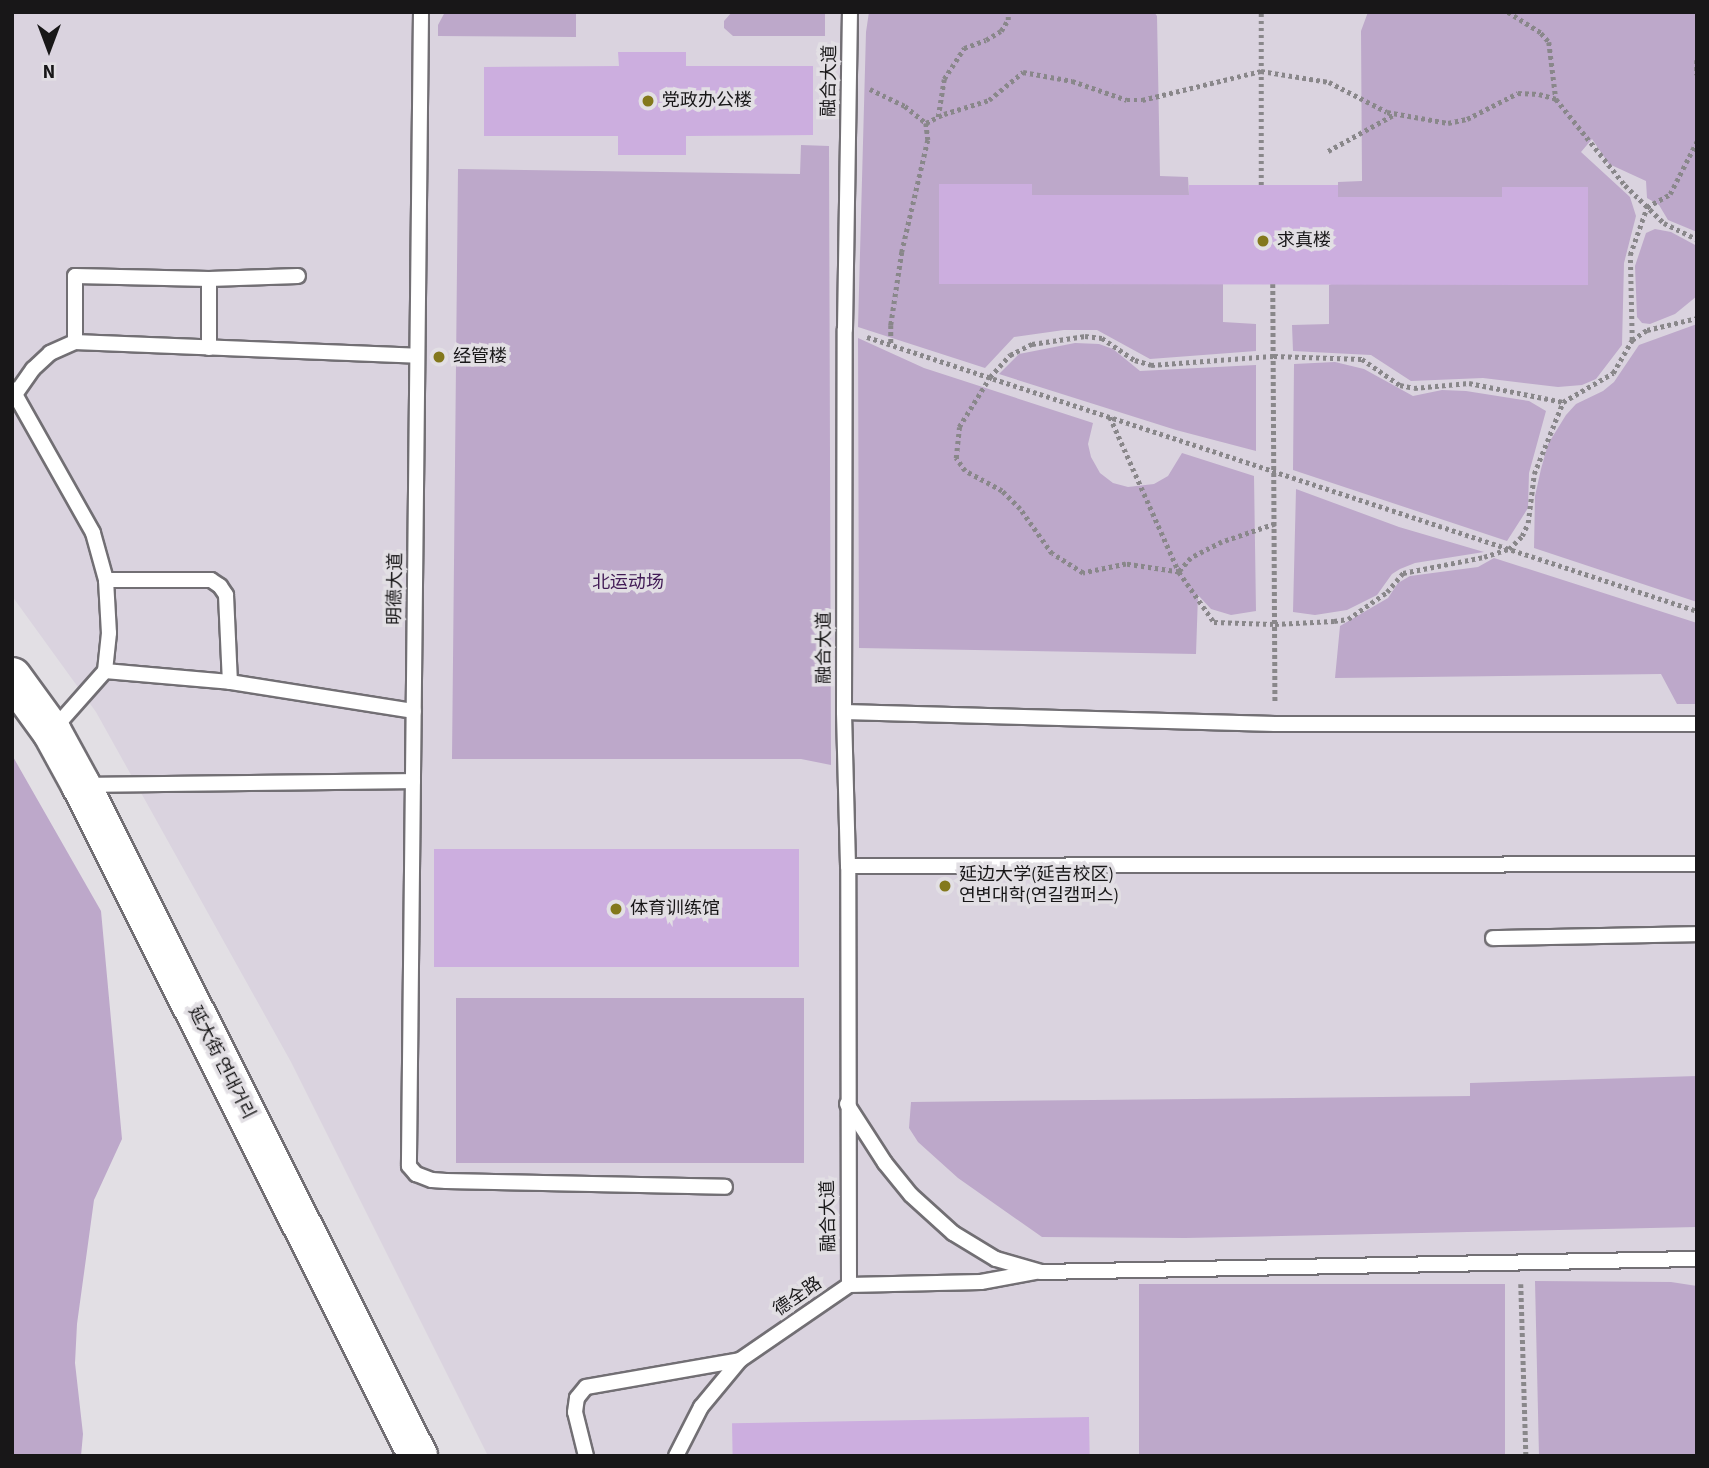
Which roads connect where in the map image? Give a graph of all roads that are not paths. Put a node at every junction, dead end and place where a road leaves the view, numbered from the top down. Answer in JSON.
{"nodes":[{"id":1,"x":421,"y":12,"type":"edge"},
{"id":2,"x":850,"y":12,"type":"edge"},
{"id":3,"x":298,"y":276,"type":"dead end"},
{"id":4,"x":209,"y":279,"type":"junction"},
{"id":5,"x":75,"y":342,"type":"junction"},
{"id":6,"x":209,"y":348,"type":"junction"},
{"id":7,"x":417,"y":356,"type":"junction"},
{"id":8,"x":13,"y":393,"type":"edge"},
{"id":9,"x":106,"y":580,"type":"junction"},
{"id":10,"x":106,"y":671,"type":"junction"},
{"id":11,"x":12,"y":677,"type":"edge"},
{"id":12,"x":230,"y":681,"type":"junction"},
{"id":13,"x":414,"y":711,"type":"junction"},
{"id":14,"x":844,"y":712,"type":"junction"},
{"id":15,"x":1697,"y":723,"type":"edge"},
{"id":16,"x":52,"y":732,"type":"junction"},
{"id":17,"x":413,"y":781,"type":"junction"},
{"id":18,"x":81,"y":785,"type":"junction"},
{"id":19,"x":1697,"y":863,"type":"edge"},
{"id":20,"x":848,"y":866,"type":"junction"},
{"id":21,"x":1697,"y":934,"type":"edge"},
{"id":22,"x":1493,"y":938,"type":"dead end"},
{"id":23,"x":847,"y":1104,"type":"junction"},
{"id":24,"x":725,"y":1188,"type":"dead end"},
{"id":25,"x":1697,"y":1259,"type":"edge"},
{"id":26,"x":1041,"y":1272,"type":"junction"},
{"id":27,"x":849,"y":1284,"type":"junction"},
{"id":28,"x":740,"y":1360,"type":"junction"},
{"id":29,"x":418,"y":1456,"type":"edge"},
{"id":30,"x":586,"y":1456,"type":"edge"},
{"id":31,"x":676,"y":1456,"type":"edge"}],
"edges":[{"from":1,"to":7,"type":"lane","name":"明德大道"},
{"from":2,"to":14,"type":"lane","name":"融合大道"},
{"from":3,"to":4,"type":"lane"},
{"from":4,"to":5,"type":"lane"},
{"from":4,"to":6,"type":"lane"},
{"from":5,"to":6,"type":"lane"},
{"from":5,"to":8,"type":"lane"},
{"from":6,"to":7,"type":"lane"},
{"from":7,"to":13,"type":"lane","name":"明德大道"},
{"from":8,"to":9,"type":"lane"},
{"from":9,"to":10,"type":"lane"},
{"from":9,"to":12,"type":"lane"},
{"from":10,"to":12,"type":"lane"},
{"from":10,"to":16,"type":"lane"},
{"from":11,"to":16,"type":"main road","name":"延大街 연대거리"},
{"from":12,"to":13,"type":"lane"},
{"from":13,"to":17,"type":"lane","name":"明德大道"},
{"from":14,"to":15,"type":"lane"},
{"from":14,"to":20,"type":"lane","name":"融合大道"},
{"from":16,"to":18,"type":"main road","name":"延大街 연대거리"},
{"from":17,"to":18,"type":"lane"},
{"from":17,"to":24,"type":"lane","name":"明德大道"},
{"from":18,"to":29,"type":"main road","name":"延大街 연대거리"},
{"from":19,"to":20,"type":"lane"},
{"from":20,"to":23,"type":"lane","name":"融合大道"},
{"from":21,"to":22,"type":"lane"},
{"from":23,"to":26,"type":"lane"},
{"from":23,"to":27,"type":"lane","name":"融合大道"},
{"from":25,"to":26,"type":"lane"},
{"from":26,"to":27,"type":"lane","name":"德全路"},
{"from":27,"to":28,"type":"lane","name":"德全路"},
{"from":28,"to":30,"type":"lane"},
{"from":28,"to":31,"type":"lane","name":"德全路"}]}
